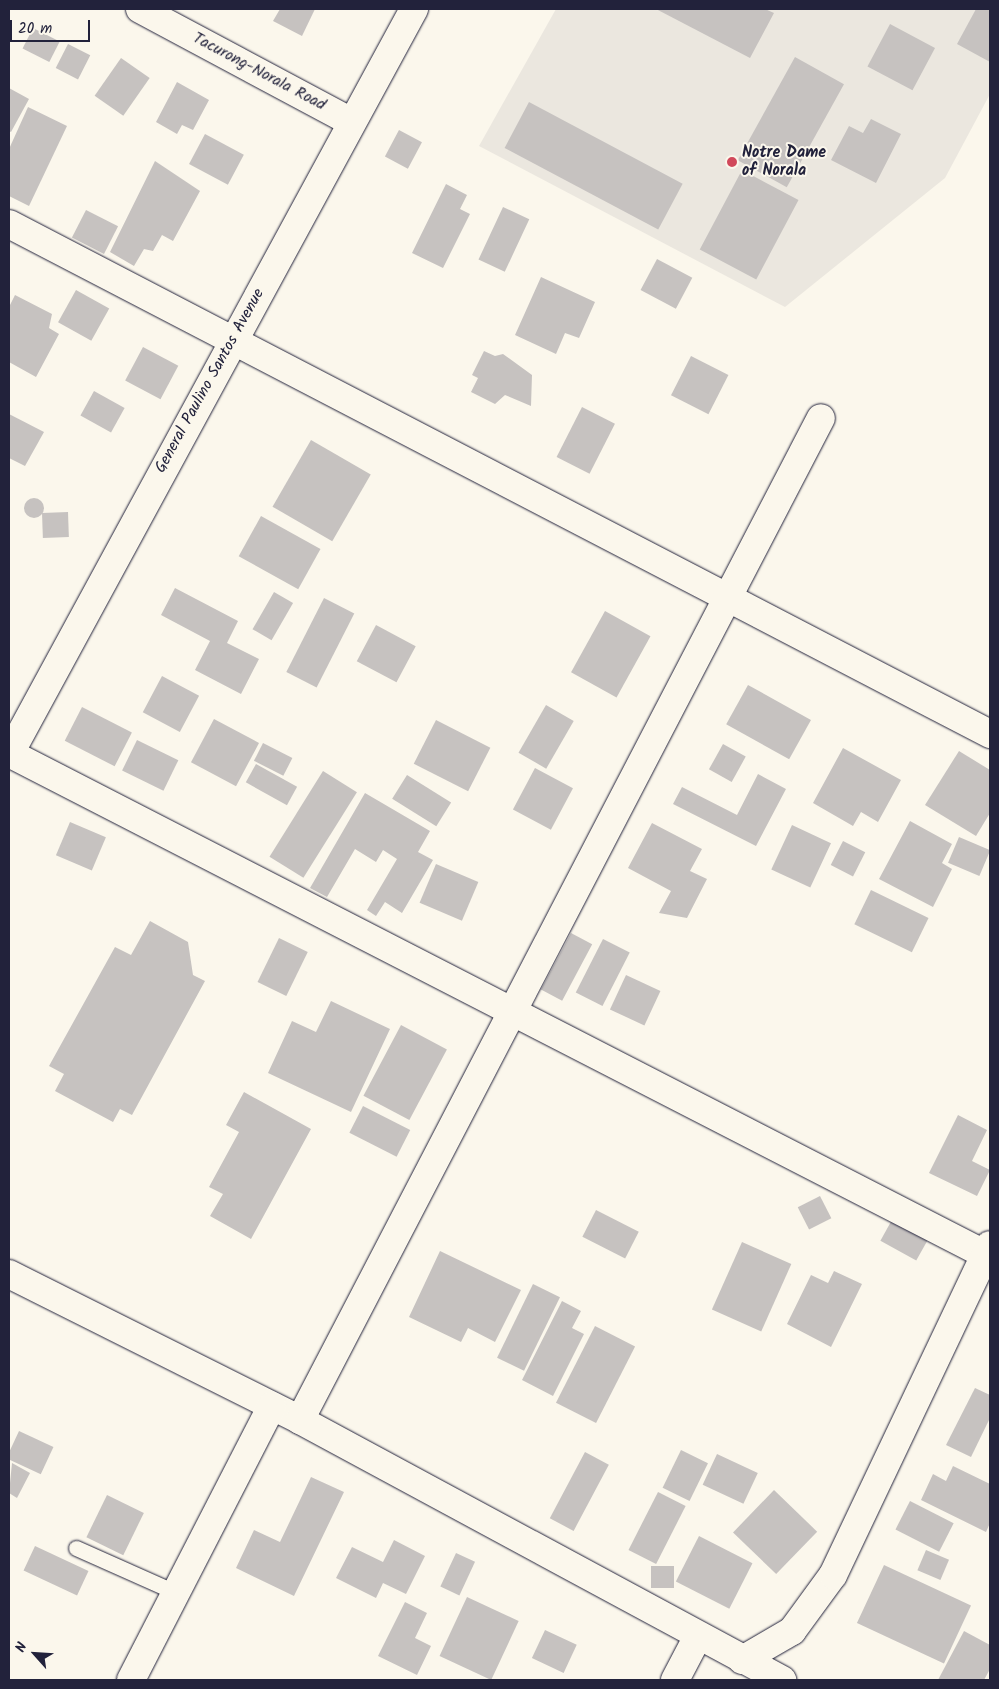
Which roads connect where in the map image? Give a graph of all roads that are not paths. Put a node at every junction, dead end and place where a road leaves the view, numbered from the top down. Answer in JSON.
{"nodes":[{"id":1,"x":140,"y":9,"type":"edge"},
{"id":2,"x":414,"y":9,"type":"edge"},
{"id":3,"x":352,"y":122,"type":"junction"},
{"id":4,"x":9,"y":224,"type":"edge"},
{"id":5,"x":233,"y":340,"type":"junction"},
{"id":6,"x":822,"y":418,"type":"dead end"},
{"id":7,"x":726,"y":599,"type":"junction"},
{"id":8,"x":990,"y":734,"type":"edge"},
{"id":9,"x":9,"y":753,"type":"edge"},
{"id":10,"x":510,"y":1010,"type":"junction"},
{"id":11,"x":989,"y":1252,"type":"edge"},
{"id":12,"x":9,"y":1274,"type":"edge"},
{"id":13,"x":272,"y":1406,"type":"junction"},
{"id":14,"x":300,"y":1420,"type":"junction"},
{"id":15,"x":76,"y":1548,"type":"dead end"},
{"id":16,"x":177,"y":1594,"type":"junction"},
{"id":17,"x":698,"y":1636,"type":"junction"},
{"id":18,"x":742,"y":1660,"type":"junction"},
{"id":19,"x":131,"y":1680,"type":"edge"},
{"id":20,"x":675,"y":1680,"type":"edge"},
{"id":21,"x":782,"y":1680,"type":"edge"}],
"edges":[{"from":1,"to":3,"type":"street","name":"Tacurong-Norala Road"},
{"from":2,"to":3,"type":"street","name":"General Paulino Santos Avenue"},
{"from":3,"to":5,"type":"street","name":"General Paulino Santos Avenue"},
{"from":4,"to":5,"type":"street"},
{"from":5,"to":7,"type":"street"},
{"from":5,"to":9,"type":"street","name":"General Paulino Santos Avenue"},
{"from":6,"to":7,"type":"street"},
{"from":7,"to":8,"type":"street"},
{"from":7,"to":10,"type":"street"},
{"from":9,"to":10,"type":"street"},
{"from":10,"to":11,"type":"street"},
{"from":10,"to":14,"type":"street"},
{"from":11,"to":18,"type":"street"},
{"from":12,"to":13,"type":"street"},
{"from":13,"to":14,"type":"street"},
{"from":13,"to":16,"type":"street"},
{"from":14,"to":17,"type":"street"},
{"from":15,"to":16,"type":"lane"},
{"from":16,"to":19,"type":"street"},
{"from":17,"to":18,"type":"street"},
{"from":17,"to":20,"type":"street"},
{"from":18,"to":21,"type":"street"}]}
